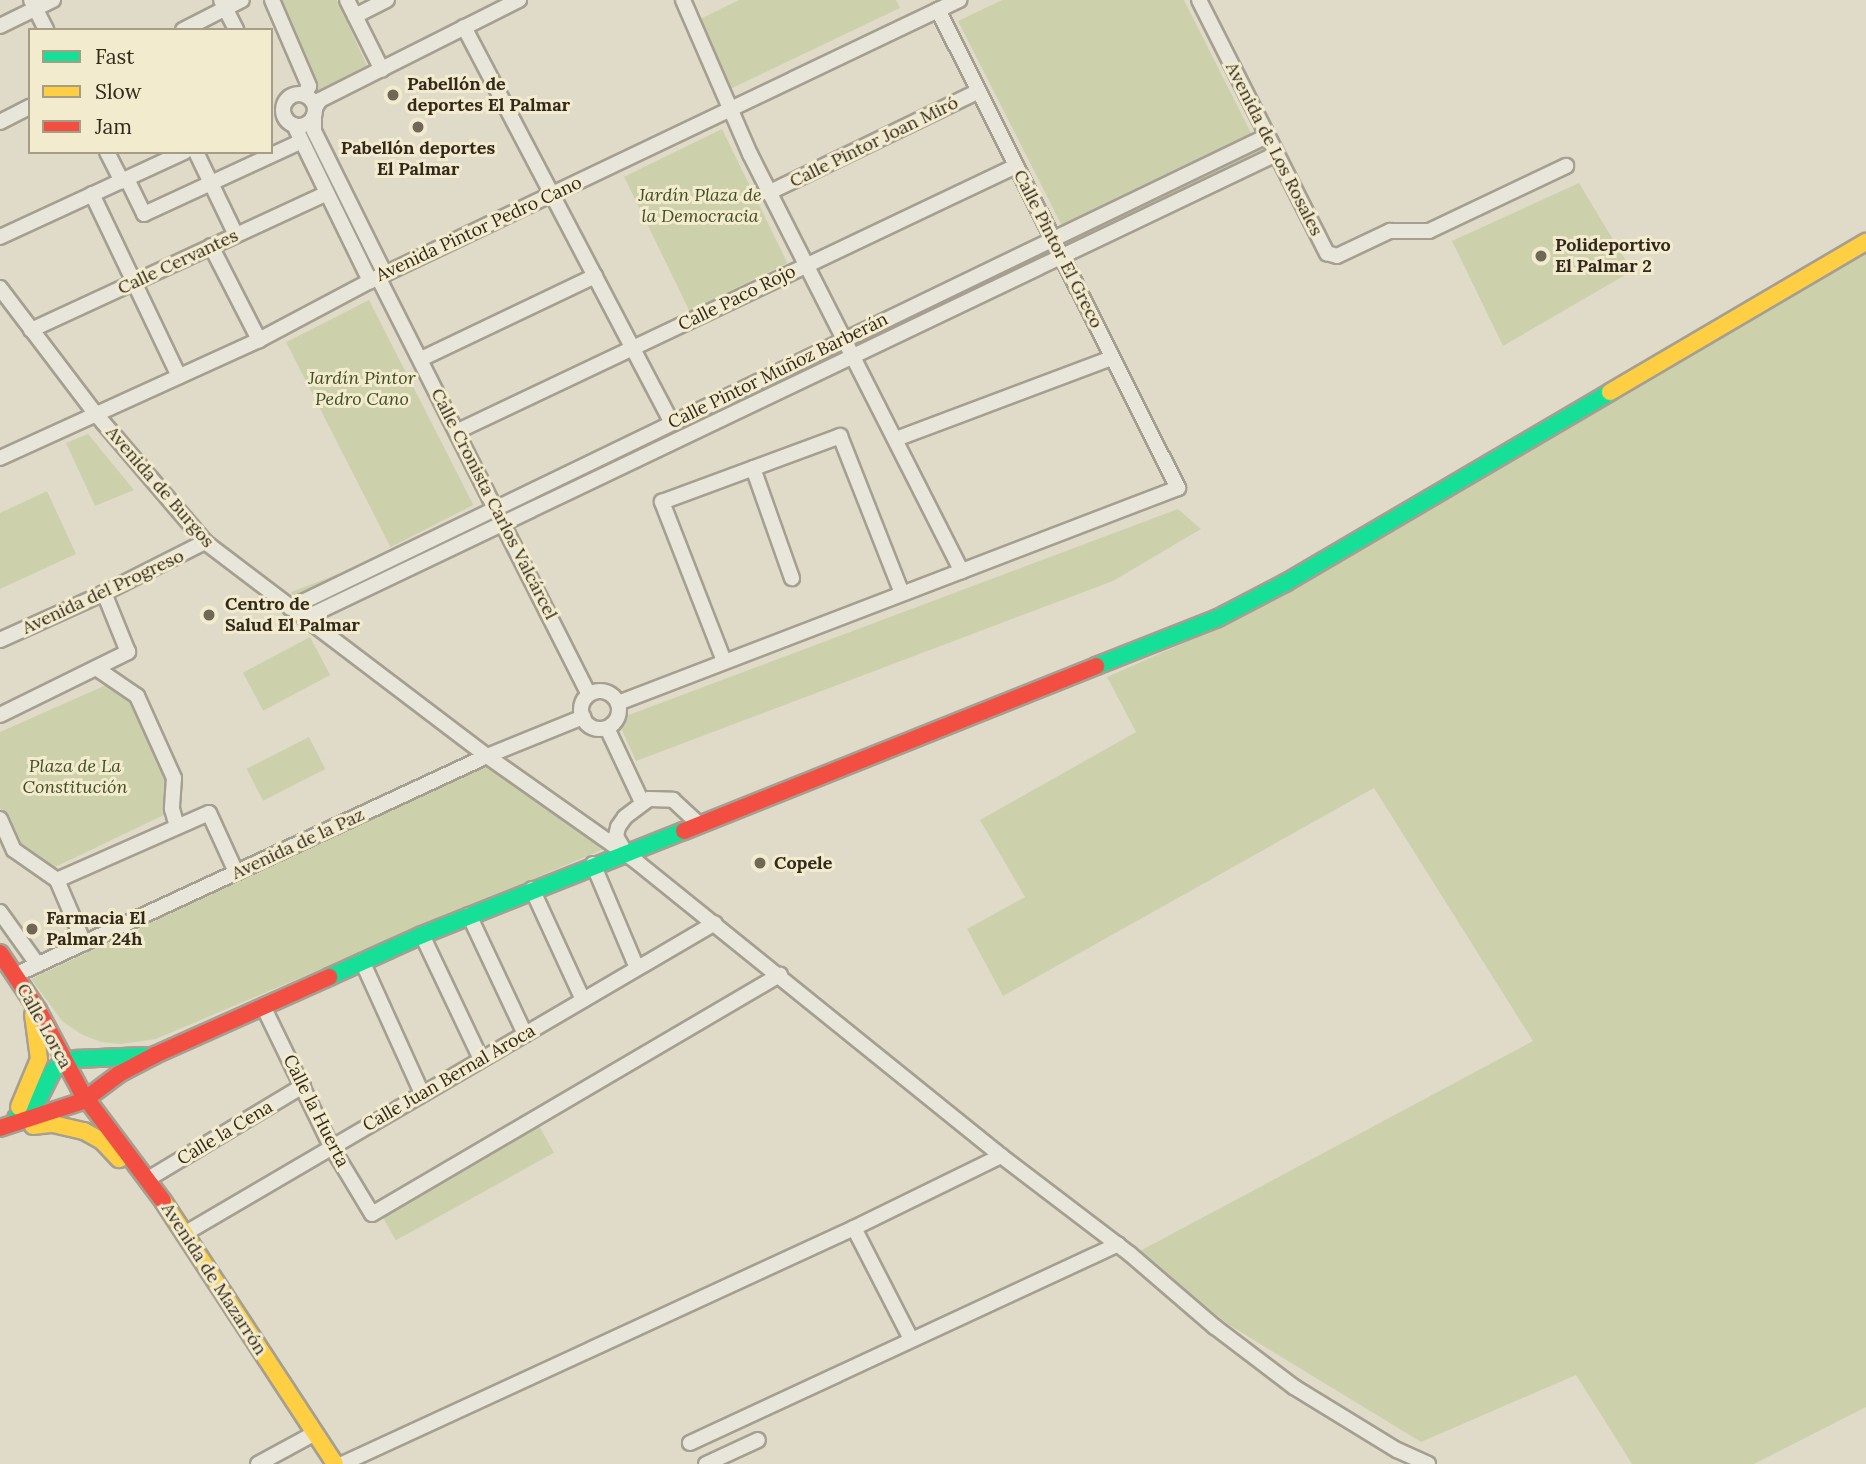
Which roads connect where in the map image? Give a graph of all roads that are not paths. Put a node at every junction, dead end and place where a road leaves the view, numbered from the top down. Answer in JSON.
{"nodes":[{"id":1,"x":53,"y":0,"type":"edge"},
{"id":2,"x":242,"y":0,"type":"edge"},
{"id":3,"x":272,"y":0,"type":"edge"},
{"id":4,"x":348,"y":0,"type":"edge"},
{"id":5,"x":387,"y":0,"type":"edge"},
{"id":6,"x":519,"y":0,"type":"edge"},
{"id":7,"x":683,"y":0,"type":"edge"},
{"id":8,"x":959,"y":0,"type":"edge"},
{"id":9,"x":1199,"y":0,"type":"edge"},
{"id":10,"x":33,"y":4,"type":"edge"},
{"id":11,"x":224,"y":4,"type":"edge"},
{"id":12,"x":938,"y":10,"type":"junction"},
{"id":13,"x":355,"y":16,"type":"junction"},
{"id":14,"x":0,"y":26,"type":"edge"},
{"id":15,"x":464,"y":27,"type":"junction"},
{"id":16,"x":45,"y":28,"type":"edge"},
{"id":17,"x":186,"y":28,"type":"edge"},
{"id":18,"x":235,"y":28,"type":"edge"},
{"id":19,"x":382,"y":71,"type":"junction"},
{"id":20,"x":979,"y":91,"type":"junction"},
{"id":21,"x":313,"y":103,"type":"junction"},
{"id":22,"x":28,"y":108,"type":"edge"},
{"id":23,"x":728,"y":109,"type":"junction"},
{"id":24,"x":280,"y":112,"type":"edge"},
{"id":25,"x":0,"y":122,"type":"edge"},
{"id":26,"x":1267,"y":136,"type":"junction"},
{"id":27,"x":300,"y":142,"type":"junction"},
{"id":28,"x":108,"y":154,"type":"edge"},
{"id":29,"x":180,"y":154,"type":"edge"},
{"id":30,"x":197,"y":154,"type":"edge"},
{"id":31,"x":1276,"y":154,"type":"junction"},
{"id":32,"x":1016,"y":166,"type":"junction"},
{"id":33,"x":1566,"y":166,"type":"dead end"},
{"id":34,"x":124,"y":180,"type":"junction"},
{"id":35,"x":211,"y":183,"type":"junction"},
{"id":36,"x":768,"y":193,"type":"junction"},
{"id":37,"x":92,"y":194,"type":"junction"},
{"id":38,"x":326,"y":194,"type":"junction"},
{"id":39,"x":551,"y":196,"type":"junction"},
{"id":40,"x":236,"y":235,"type":"junction"},
{"id":41,"x":0,"y":237,"type":"edge"},
{"id":42,"x":1052,"y":238,"type":"junction"},
{"id":43,"x":1866,"y":242,"type":"edge"},
{"id":44,"x":211,"y":246,"type":"junction"},
{"id":45,"x":1062,"y":257,"type":"junction"},
{"id":46,"x":806,"y":264,"type":"junction"},
{"id":47,"x":595,"y":276,"type":"junction"},
{"id":48,"x":378,"y":277,"type":"junction"},
{"id":49,"x":135,"y":282,"type":"junction"},
{"id":50,"x":1,"y":291,"type":"edge"},
{"id":51,"x":31,"y":330,"type":"junction"},
{"id":52,"x":843,"y":339,"type":"junction"},
{"id":53,"x":258,"y":340,"type":"junction"},
{"id":54,"x":634,"y":348,"type":"junction"},
{"id":55,"x":852,"y":358,"type":"junction"},
{"id":56,"x":1112,"y":358,"type":"junction"},
{"id":57,"x":421,"y":359,"type":"junction"},
{"id":58,"x":179,"y":376,"type":"junction"},
{"id":59,"x":95,"y":413,"type":"junction"},
{"id":60,"x":671,"y":422,"type":"junction"},
{"id":61,"x":458,"y":431,"type":"junction"},
{"id":62,"x":896,"y":439,"type":"junction"},
{"id":63,"x":0,"y":458,"type":"edge"},
{"id":64,"x":753,"y":468,"type":"junction"},
{"id":65,"x":494,"y":507,"type":"junction"},
{"id":66,"x":503,"y":525,"type":"junction"},
{"id":67,"x":205,"y":542,"type":"junction"},
{"id":68,"x":962,"y":571,"type":"junction"},
{"id":69,"x":792,"y":579,"type":"dead end"},
{"id":70,"x":104,"y":593,"type":"junction"},
{"id":71,"x":902,"y":593,"type":"junction"},
{"id":72,"x":290,"y":608,"type":"junction"},
{"id":73,"x":305,"y":618,"type":"junction"},
{"id":74,"x":0,"y":640,"type":"edge"},
{"id":75,"x":724,"y":661,"type":"junction"},
{"id":76,"x":96,"y":668,"type":"junction"},
{"id":77,"x":589,"y":694,"type":"junction"},
{"id":78,"x":618,"y":703,"type":"junction"},
{"id":79,"x":0,"y":715,"type":"edge"},
{"id":80,"x":583,"y":717,"type":"junction"},
{"id":81,"x":607,"y":728,"type":"junction"},
{"id":82,"x":486,"y":756,"type":"junction"},
{"id":83,"x":642,"y":802,"type":"junction"},
{"id":84,"x":683,"y":807,"type":"junction"},
{"id":85,"x":0,"y":820,"type":"edge"},
{"id":86,"x":698,"y":823,"type":"junction"},
{"id":87,"x":177,"y":826,"type":"junction"},
{"id":88,"x":618,"y":827,"type":"junction"},
{"id":89,"x":673,"y":833,"type":"junction"},
{"id":90,"x":600,"y":834,"type":"junction"},
{"id":91,"x":624,"y":852,"type":"junction"},
{"id":92,"x":593,"y":864,"type":"junction"},
{"id":93,"x":236,"y":873,"type":"junction"},
{"id":94,"x":57,"y":880,"type":"junction"},
{"id":95,"x":532,"y":889,"type":"junction"},
{"id":96,"x":0,"y":912,"type":"edge"},
{"id":97,"x":469,"y":915,"type":"junction"},
{"id":98,"x":715,"y":923,"type":"junction"},
{"id":99,"x":422,"y":935,"type":"junction"},
{"id":100,"x":84,"y":943,"type":"junction"},
{"id":101,"x":0,"y":953,"type":"edge"},
{"id":102,"x":362,"y":961,"type":"junction"},
{"id":103,"x":38,"y":965,"type":"junction"},
{"id":104,"x":638,"y":968,"type":"junction"},
{"id":105,"x":15,"y":975,"type":"junction"},
{"id":106,"x":780,"y":975,"type":"junction"},
{"id":107,"x":25,"y":990,"type":"junction"},
{"id":108,"x":583,"y":1000,"type":"junction"},
{"id":109,"x":264,"y":1006,"type":"junction"},
{"id":110,"x":43,"y":1017,"type":"junction"},
{"id":111,"x":525,"y":1034,"type":"junction"},
{"id":112,"x":155,"y":1055,"type":"junction"},
{"id":113,"x":85,"y":1059,"type":"junction"},
{"id":114,"x":481,"y":1059,"type":"junction"},
{"id":115,"x":59,"y":1066,"type":"junction"},
{"id":116,"x":303,"y":1086,"type":"junction"},
{"id":117,"x":422,"y":1093,"type":"junction"},
{"id":118,"x":85,"y":1099,"type":"junction"},
{"id":119,"x":1,"y":1131,"type":"edge"},
{"id":120,"x":331,"y":1146,"type":"junction"},
{"id":121,"x":1001,"y":1156,"type":"junction"},
{"id":122,"x":148,"y":1179,"type":"junction"},
{"id":123,"x":854,"y":1228,"type":"junction"},
{"id":124,"x":184,"y":1234,"type":"junction"},
{"id":125,"x":1118,"y":1244,"type":"junction"},
{"id":126,"x":911,"y":1339,"type":"junction"},
{"id":127,"x":315,"y":1433,"type":"junction"},
{"id":128,"x":758,"y":1440,"type":"dead end"},
{"id":129,"x":690,"y":1443,"type":"dead end"},
{"id":130,"x":258,"y":1464,"type":"edge"},
{"id":131,"x":335,"y":1464,"type":"edge"},
{"id":132,"x":342,"y":1464,"type":"edge"},
{"id":133,"x":706,"y":1464,"type":"edge"},
{"id":134,"x":1427,"y":1464,"type":"edge"}],
"edges":[{"from":1,"to":10,"type":"street"},
{"from":2,"to":11,"type":"street"},
{"from":3,"to":21,"type":"street","name":"Calle Cronista Carlos Valcárcel"},
{"from":4,"to":13,"type":"street"},
{"from":5,"to":13,"type":"street"},
{"from":6,"to":15,"type":"street"},
{"from":7,"to":23,"type":"street"},
{"from":8,"to":12,"type":"street","name":"Avenida Pintor Pedro Cano"},
{"from":9,"to":26,"type":"street","name":"Avenida de Los Rosales"},
{"from":10,"to":14,"type":"street"},
{"from":10,"to":16,"type":"street"},
{"from":11,"to":17,"type":"street"},
{"from":11,"to":18,"type":"street"},
{"from":12,"to":20,"type":"street","name":"Calle Pintor El Greco"},
{"from":12,"to":23,"type":"street","name":"Avenida Pintor Pedro Cano"},
{"from":13,"to":19,"type":"street"},
{"from":15,"to":19,"type":"street"},
{"from":15,"to":39,"type":"street"},
{"from":19,"to":21,"type":"street"},
{"from":20,"to":32,"type":"street","name":"Calle Pintor El Greco"},
{"from":20,"to":36,"type":"street","name":"Calle Pintor Joan Miró"},
{"from":21,"to":24,"type":"street"},
{"from":21,"to":24,"type":"street"},
{"from":21,"to":48,"type":"street","name":"Calle Cronista Carlos Valcárcel"},
{"from":22,"to":25,"type":"street"},
{"from":23,"to":36,"type":"street"},
{"from":23,"to":39,"type":"street","name":"Avenida Pintor Pedro Cano"},
{"from":24,"to":27,"type":"street","name":"Calle Cronista Carlos Valcárcel"},
{"from":26,"to":31,"type":"street","name":"Avenida de Los Rosales"},
{"from":26,"to":42,"type":"street","name":"Calle Pintor Muñoz Barberán"},
{"from":27,"to":35,"type":"street"},
{"from":27,"to":38,"type":"street","name":"Calle Cronista Carlos Valcárcel"},
{"from":28,"to":34,"type":"street"},
{"from":29,"to":34,"type":"street"},
{"from":30,"to":35,"type":"street"},
{"from":31,"to":33,"type":"street","name":"Avenida de Los Rosales"},
{"from":31,"to":45,"type":"street","name":"Calle Pintor Muñoz Barberán"},
{"from":32,"to":42,"type":"street","name":"Calle Pintor El Greco"},
{"from":32,"to":46,"type":"street","name":"Calle Paco Rojo"},
{"from":34,"to":35,"type":"street"},
{"from":34,"to":37,"type":"street"},
{"from":35,"to":40,"type":"street"},
{"from":36,"to":46,"type":"street"},
{"from":37,"to":41,"type":"street"},
{"from":37,"to":49,"type":"street"},
{"from":38,"to":40,"type":"street","name":"Calle Cervantes"},
{"from":38,"to":48,"type":"street","name":"Calle Cronista Carlos Valcárcel"},
{"from":39,"to":47,"type":"street"},
{"from":39,"to":48,"type":"street","name":"Avenida Pintor Pedro Cano"},
{"from":40,"to":44,"type":"street","name":"Calle Cervantes"},
{"from":42,"to":45,"type":"street","name":"Calle Pintor El Greco"},
{"from":42,"to":52,"type":"street","name":"Calle Pintor Muñoz Barberán"},
{"from":43,"to":86,"type":"main road"},
{"from":44,"to":49,"type":"street","name":"Calle Cervantes"},
{"from":44,"to":53,"type":"street"},
{"from":45,"to":55,"type":"street","name":"Calle Pintor Muñoz Barberán"},
{"from":45,"to":56,"type":"street","name":"Calle Pintor El Greco"},
{"from":46,"to":52,"type":"street"},
{"from":46,"to":54,"type":"street","name":"Calle Paco Rojo"},
{"from":47,"to":54,"type":"street"},
{"from":47,"to":57,"type":"street"},
{"from":48,"to":53,"type":"street","name":"Avenida Pintor Pedro Cano"},
{"from":48,"to":57,"type":"street","name":"Calle Cronista Carlos Valcárcel"},
{"from":49,"to":51,"type":"street","name":"Calle Cervantes"},
{"from":49,"to":58,"type":"street"},
{"from":50,"to":51,"type":"street","name":"Avenida de Burgos"},
{"from":51,"to":59,"type":"street","name":"Avenida de Burgos"},
{"from":52,"to":55,"type":"street"},
{"from":52,"to":60,"type":"street","name":"Calle Pintor Muñoz Barberán"},
{"from":53,"to":58,"type":"street","name":"Avenida Pintor Pedro Cano"},
{"from":54,"to":60,"type":"street"},
{"from":54,"to":61,"type":"street","name":"Calle Paco Rojo"},
{"from":55,"to":62,"type":"street"},
{"from":55,"to":66,"type":"street","name":"Calle Pintor Muñoz Barberán"},
{"from":56,"to":62,"type":"street"},
{"from":56,"to":68,"type":"street","name":"Calle Pintor El Greco"},
{"from":57,"to":61,"type":"street","name":"Calle Cronista Carlos Valcárcel"},
{"from":58,"to":59,"type":"street","name":"Avenida Pintor Pedro Cano"},
{"from":59,"to":63,"type":"street","name":"Avenida Pintor Pedro Cano"},
{"from":59,"to":67,"type":"street","name":"Avenida de Burgos"},
{"from":60,"to":65,"type":"street","name":"Calle Pintor Muñoz Barberán"},
{"from":61,"to":65,"type":"street","name":"Calle Cronista Carlos Valcárcel"},
{"from":62,"to":68,"type":"street"},
{"from":64,"to":69,"type":"street"},
{"from":64,"to":71,"type":"street"},
{"from":64,"to":75,"type":"street"},
{"from":65,"to":66,"type":"street","name":"Calle Cronista Carlos Valcárcel"},
{"from":65,"to":72,"type":"street","name":"Calle Pintor Muñoz Barberán"},
{"from":66,"to":73,"type":"street","name":"Calle Pintor Muñoz Barberán"},
{"from":66,"to":77,"type":"street","name":"Calle Cronista Carlos Valcárcel"},
{"from":67,"to":70,"type":"street","name":"Avenida del Progreso"},
{"from":67,"to":72,"type":"street","name":"Avenida de Burgos"},
{"from":68,"to":71,"type":"street"},
{"from":70,"to":74,"type":"street","name":"Avenida del Progreso"},
{"from":70,"to":76,"type":"street"},
{"from":71,"to":75,"type":"street"},
{"from":72,"to":73,"type":"street","name":"Avenida de Burgos"},
{"from":73,"to":82,"type":"street","name":"Avenida de Burgos"},
{"from":75,"to":78,"type":"street"},
{"from":76,"to":79,"type":"street"},
{"from":76,"to":87,"type":"street"},
{"from":77,"to":78,"type":"street"},
{"from":77,"to":80,"type":"street"},
{"from":78,"to":81,"type":"street"},
{"from":80,"to":81,"type":"street"},
{"from":80,"to":82,"type":"street","name":"Avenida de la Paz"},
{"from":81,"to":83,"type":"street"},
{"from":82,"to":90,"type":"street","name":"Avenida de Burgos"},
{"from":82,"to":93,"type":"street","name":"Avenida de la Paz"},
{"from":83,"to":84,"type":"street"},
{"from":83,"to":88,"type":"street"},
{"from":84,"to":86,"type":"street"},
{"from":84,"to":89,"type":"street"},
{"from":85,"to":94,"type":"street"},
{"from":86,"to":89,"type":"main road"},
{"from":87,"to":93,"type":"street"},
{"from":87,"to":94,"type":"street"},
{"from":88,"to":90,"type":"street"},
{"from":88,"to":91,"type":"street"},
{"from":89,"to":91,"type":"main road"},
{"from":90,"to":91,"type":"street","name":"Avenida de Burgos"},
{"from":91,"to":92,"type":"main road"},
{"from":91,"to":98,"type":"street","name":"Avenida de Burgos"},
{"from":92,"to":95,"type":"main road"},
{"from":92,"to":104,"type":"street"},
{"from":93,"to":100,"type":"street","name":"Avenida de la Paz"},
{"from":94,"to":100,"type":"street"},
{"from":95,"to":97,"type":"main road"},
{"from":95,"to":108,"type":"street"},
{"from":96,"to":103,"type":"street","name":"Calle Lorca"},
{"from":97,"to":99,"type":"main road"},
{"from":97,"to":111,"type":"street"},
{"from":98,"to":104,"type":"street","name":"Calle Juan Bernal Aroca"},
{"from":98,"to":106,"type":"street","name":"Avenida de Burgos"},
{"from":99,"to":102,"type":"main road"},
{"from":99,"to":114,"type":"street"},
{"from":100,"to":103,"type":"street","name":"Avenida de la Paz"},
{"from":101,"to":105,"type":"main road","name":"Calle Lorca"},
{"from":102,"to":109,"type":"main road"},
{"from":102,"to":117,"type":"street"},
{"from":103,"to":105,"type":"street","name":"Avenida de la Paz"},
{"from":104,"to":108,"type":"street","name":"Calle Juan Bernal Aroca"},
{"from":105,"to":107,"type":"main road","name":"Calle Lorca"},
{"from":106,"to":120,"type":"street","name":"Calle la Huerta"},
{"from":106,"to":121,"type":"street","name":"Avenida de Burgos"},
{"from":107,"to":110,"type":"main road","name":"Calle Lorca"},
{"from":107,"to":119,"type":"main road"},
{"from":108,"to":111,"type":"street","name":"Calle Juan Bernal Aroca"},
{"from":109,"to":112,"type":"main road"},
{"from":109,"to":116,"type":"street","name":"Calle la Huerta"},
{"from":110,"to":113,"type":"main road"},
{"from":110,"to":115,"type":"main road","name":"Calle Lorca"},
{"from":111,"to":114,"type":"street","name":"Calle Juan Bernal Aroca"},
{"from":112,"to":113,"type":"main road"},
{"from":112,"to":118,"type":"main road"},
{"from":113,"to":115,"type":"main road"},
{"from":113,"to":118,"type":"main road"},
{"from":114,"to":117,"type":"street","name":"Calle Juan Bernal Aroca"},
{"from":115,"to":118,"type":"main road","name":"Calle Lorca"},
{"from":115,"to":118,"type":"main road"},
{"from":115,"to":119,"type":"main road"},
{"from":116,"to":120,"type":"street","name":"Calle la Huerta"},
{"from":116,"to":122,"type":"street","name":"Calle la Cena"},
{"from":117,"to":120,"type":"street","name":"Calle Juan Bernal Aroca"},
{"from":118,"to":119,"type":"main road"},
{"from":118,"to":122,"type":"main road","name":"Avenida de Mazarrón"},
{"from":119,"to":124,"type":"main road"},
{"from":120,"to":124,"type":"street","name":"Calle Juan Bernal Aroca"},
{"from":121,"to":123,"type":"street"},
{"from":121,"to":125,"type":"street","name":"Avenida de Burgos"},
{"from":122,"to":124,"type":"main road","name":"Avenida de Mazarrón"},
{"from":123,"to":126,"type":"street"},
{"from":123,"to":132,"type":"street"},
{"from":124,"to":127,"type":"main road","name":"Avenida de Mazarrón"},
{"from":125,"to":126,"type":"street"},
{"from":125,"to":134,"type":"street","name":"Avenida de Burgos"},
{"from":126,"to":129,"type":"street"},
{"from":127,"to":130,"type":"street"},
{"from":127,"to":131,"type":"main road","name":"Avenida de Mazarrón"},
{"from":128,"to":133,"type":"street"}]}
